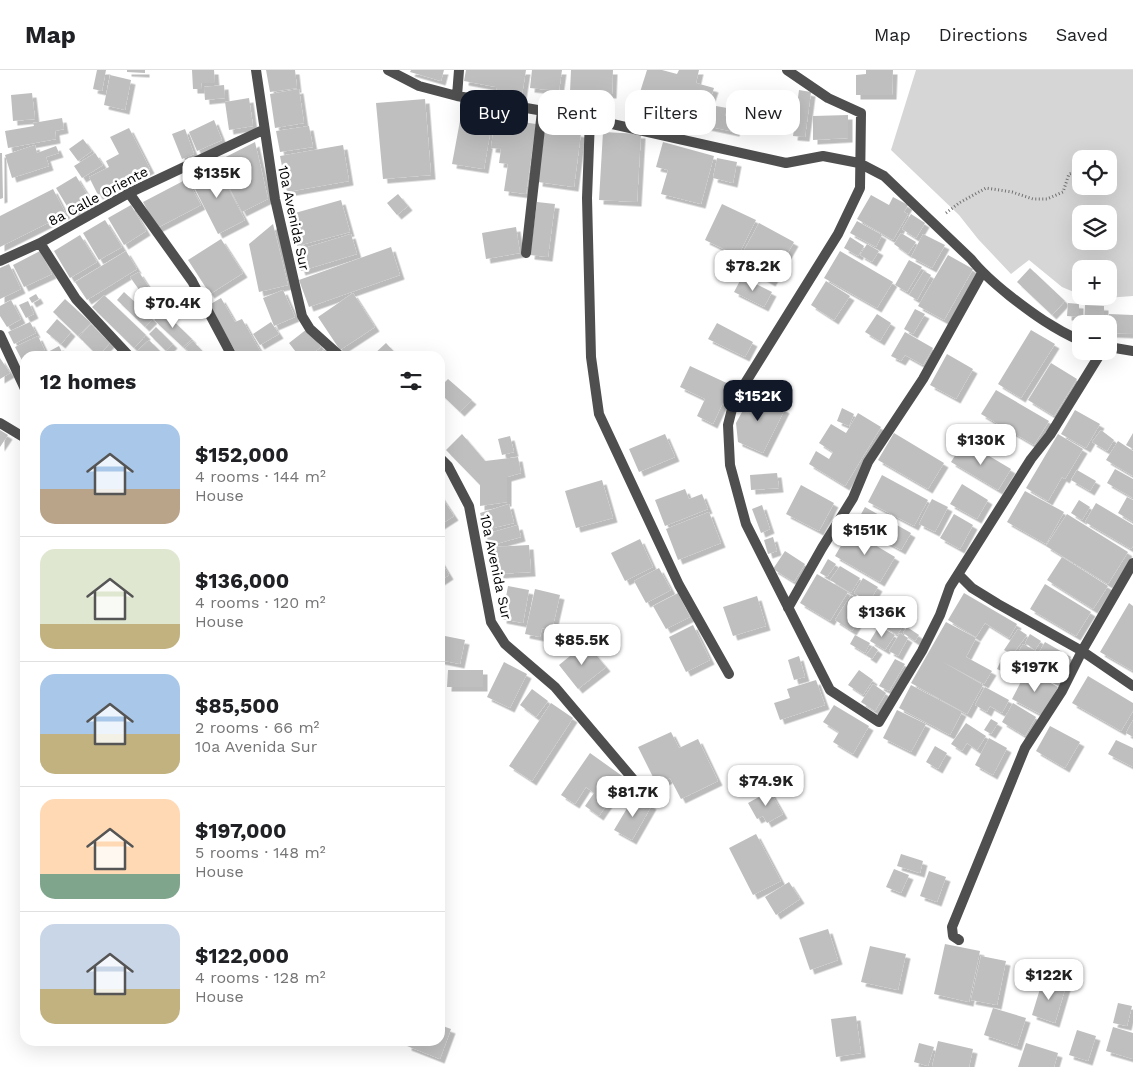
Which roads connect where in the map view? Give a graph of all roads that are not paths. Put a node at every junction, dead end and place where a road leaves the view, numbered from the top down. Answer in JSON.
{"nodes":[{"id":1,"x":256,"y":70,"type":"edge"},
{"id":2,"x":388,"y":70,"type":"edge"},
{"id":3,"x":459,"y":70,"type":"edge"},
{"id":4,"x":787,"y":70,"type":"edge"},
{"id":5,"x":457,"y":96,"type":"junction"},
{"id":6,"x":538,"y":109,"type":"edge"},
{"id":7,"x":615,"y":125,"type":"edge"},
{"id":8,"x":264,"y":130,"type":"junction"},
{"id":9,"x":539,"y":135,"type":"edge"},
{"id":10,"x":589,"y":135,"type":"edge"},
{"id":11,"x":859,"y":163,"type":"junction"},
{"id":12,"x":129,"y":193,"type":"junction"},
{"id":13,"x":40,"y":243,"type":"junction"},
{"id":14,"x":526,"y":253,"type":"dead end"},
{"id":15,"x":0,"y":262,"type":"edge"},
{"id":16,"x":982,"y":273,"type":"junction"},
{"id":17,"x":0,"y":335,"type":"edge"},
{"id":18,"x":1072,"y":337,"type":"edge"},
{"id":19,"x":1117,"y":348,"type":"edge"},
{"id":20,"x":124,"y":351,"type":"edge"},
{"id":21,"x":229,"y":351,"type":"edge"},
{"id":22,"x":335,"y":351,"type":"edge"},
{"id":23,"x":1133,"y":351,"type":"edge"},
{"id":24,"x":1096,"y":360,"type":"edge"},
{"id":25,"x":20,"y":378,"type":"edge"},
{"id":26,"x":0,"y":423,"type":"edge"},
{"id":27,"x":20,"y":435,"type":"edge"},
{"id":28,"x":445,"y":463,"type":"edge"},
{"id":29,"x":1133,"y":562,"type":"edge"},
{"id":30,"x":959,"y":575,"type":"junction"},
{"id":31,"x":788,"y":608,"type":"junction"},
{"id":32,"x":1082,"y":651,"type":"junction"},
{"id":33,"x":729,"y":674,"type":"dead end"},
{"id":34,"x":1133,"y":686,"type":"edge"},
{"id":35,"x":638,"y":785,"type":"dead end"},
{"id":36,"x":959,"y":940,"type":"dead end"}],
"edges":[{"from":1,"to":8,"type":"street","name":"10a Avenida Sur"},
{"from":2,"to":5,"type":"street"},
{"from":3,"to":5,"type":"street"},
{"from":4,"to":11,"type":"street"},
{"from":5,"to":6,"type":"street"},
{"from":7,"to":11,"type":"street"},
{"from":8,"to":12,"type":"street","name":"8a Calle Oriente"},
{"from":8,"to":22,"type":"street","name":"10a Avenida Sur"},
{"from":9,"to":14,"type":"street"},
{"from":10,"to":33,"type":"street"},
{"from":11,"to":16,"type":"street"},
{"from":11,"to":31,"type":"street"},
{"from":12,"to":13,"type":"street","name":"8a Calle Oriente"},
{"from":12,"to":21,"type":"street"},
{"from":13,"to":15,"type":"street","name":"8a Calle Oriente"},
{"from":13,"to":20,"type":"street"},
{"from":16,"to":18,"type":"street"},
{"from":16,"to":31,"type":"street"},
{"from":17,"to":25,"type":"street"},
{"from":19,"to":23,"type":"street"},
{"from":24,"to":30,"type":"street"},
{"from":26,"to":27,"type":"street"},
{"from":28,"to":35,"type":"street","name":"10a Avenida Sur"},
{"from":29,"to":32,"type":"street"},
{"from":30,"to":31,"type":"street"},
{"from":30,"to":32,"type":"street"},
{"from":32,"to":34,"type":"street"},
{"from":32,"to":36,"type":"street"}]}
